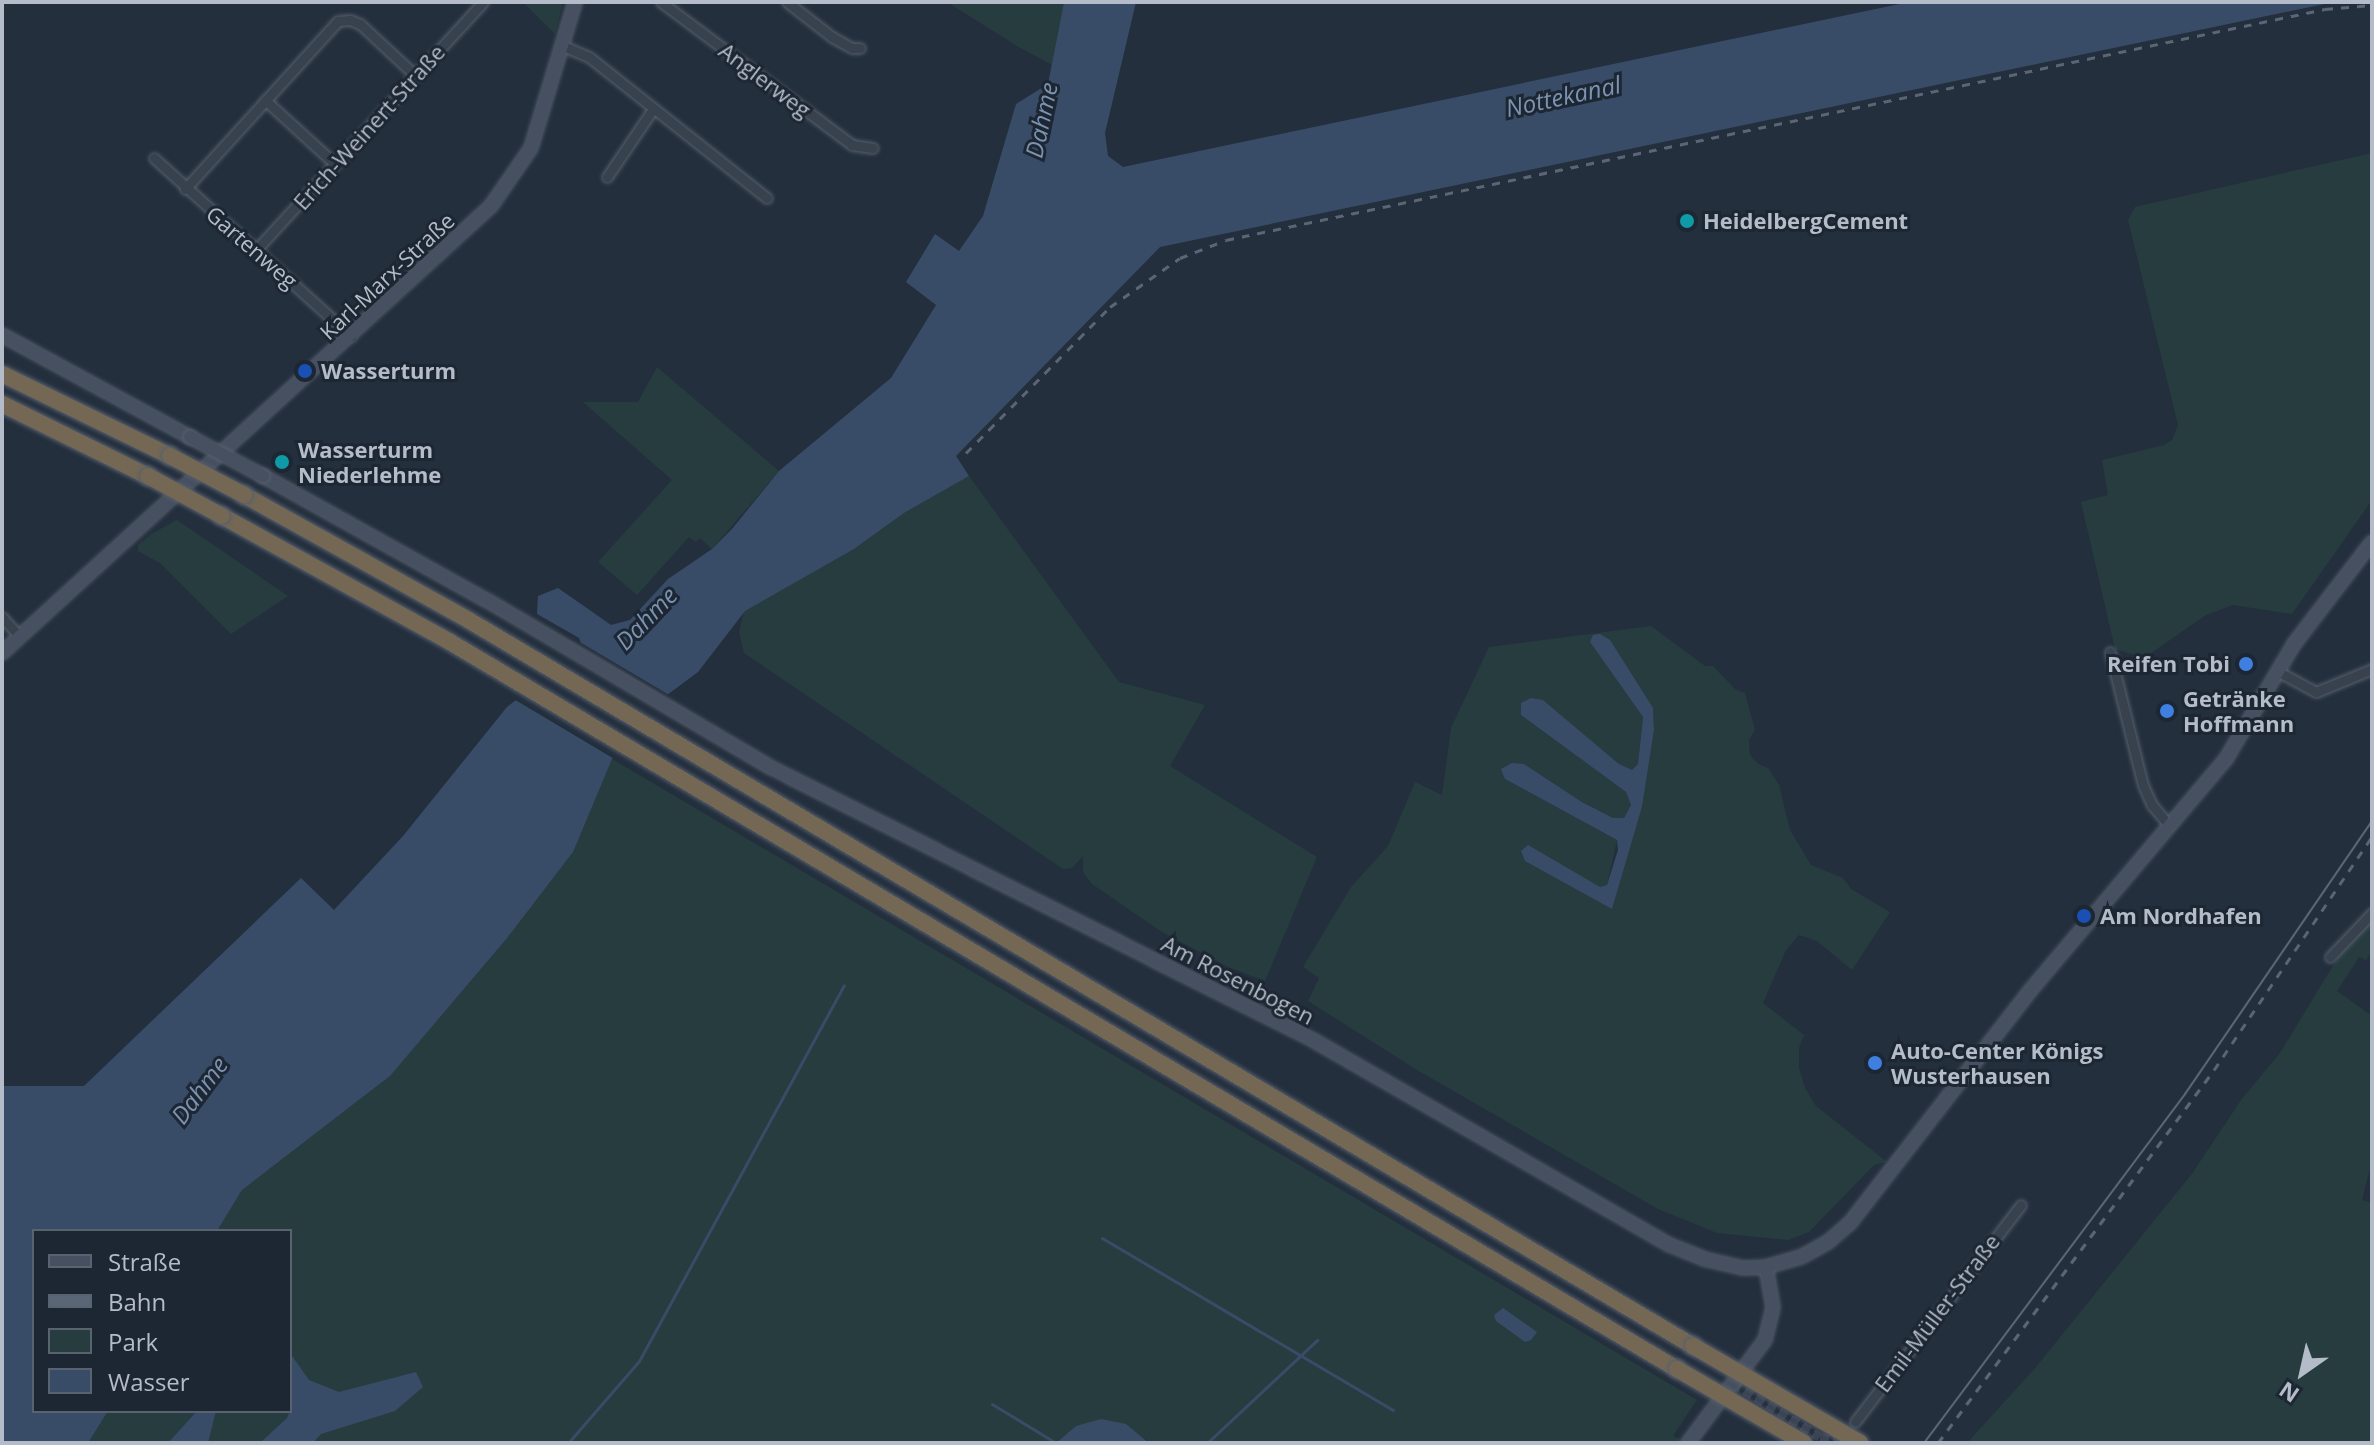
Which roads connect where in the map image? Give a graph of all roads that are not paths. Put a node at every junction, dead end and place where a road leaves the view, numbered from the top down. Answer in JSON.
{"nodes":[{"id":1,"x":483,"y":2,"type":"edge"},
{"id":2,"x":575,"y":2,"type":"edge"},
{"id":3,"x":661,"y":2,"type":"edge"},
{"id":4,"x":787,"y":2,"type":"edge"},
{"id":5,"x":563,"y":46,"type":"junction"},
{"id":6,"x":860,"y":48,"type":"dead end"},
{"id":7,"x":416,"y":76,"type":"junction"},
{"id":8,"x":265,"y":100,"type":"junction"},
{"id":9,"x":653,"y":109,"type":"junction"},
{"id":10,"x":873,"y":148,"type":"dead end"},
{"id":11,"x":154,"y":158,"type":"dead end"},
{"id":12,"x":335,"y":164,"type":"junction"},
{"id":13,"x":607,"y":177,"type":"dead end"},
{"id":14,"x":185,"y":189,"type":"junction"},
{"id":15,"x":767,"y":198,"type":"dead end"},
{"id":16,"x":255,"y":251,"type":"junction"},
{"id":17,"x":2,"y":335,"type":"edge"},
{"id":18,"x":351,"y":336,"type":"junction"},
{"id":19,"x":2,"y":374,"type":"edge"},
{"id":20,"x":2,"y":404,"type":"edge"},
{"id":21,"x":2372,"y":542,"type":"edge"},
{"id":22,"x":2,"y":617,"type":"edge"},
{"id":23,"x":20,"y":637,"type":"junction"},
{"id":24,"x":2110,"y":652,"type":"dead end"},
{"id":25,"x":2,"y":653,"type":"edge"},
{"id":26,"x":2372,"y":669,"type":"edge"},
{"id":27,"x":2277,"y":671,"type":"junction"},
{"id":28,"x":2168,"y":824,"type":"junction"},
{"id":29,"x":2372,"y":913,"type":"edge"},
{"id":30,"x":2330,"y":957,"type":"dead end"},
{"id":31,"x":2021,"y":1205,"type":"dead end"},
{"id":32,"x":1766,"y":1267,"type":"junction"},
{"id":33,"x":1855,"y":1422,"type":"tunnel mouth"},
{"id":34,"x":1688,"y":1443,"type":"edge"},
{"id":35,"x":1804,"y":1443,"type":"edge"},
{"id":36,"x":1860,"y":1443,"type":"edge"}],
"edges":[{"from":1,"to":7,"type":"street","name":"Erich-Weinert-Straße"},
{"from":2,"to":5,"type":"main road","name":"Karl-Marx-Straße"},
{"from":3,"to":10,"type":"street","name":"Anglerweg"},
{"from":4,"to":6,"type":"street"},
{"from":5,"to":9,"type":"street"},
{"from":5,"to":18,"type":"main road","name":"Karl-Marx-Straße"},
{"from":7,"to":8,"type":"street"},
{"from":7,"to":12,"type":"street","name":"Erich-Weinert-Straße"},
{"from":8,"to":12,"type":"street"},
{"from":8,"to":14,"type":"street"},
{"from":9,"to":13,"type":"street"},
{"from":9,"to":15,"type":"street"},
{"from":11,"to":14,"type":"street","name":"Gartenweg"},
{"from":12,"to":16,"type":"street","name":"Erich-Weinert-Straße"},
{"from":14,"to":16,"type":"street","name":"Gartenweg"},
{"from":16,"to":18,"type":"street","name":"Gartenweg"},
{"from":17,"to":32,"type":"main road","name":"Am Rosenbogen","bridge":true},
{"from":18,"to":23,"type":"main road","name":"Karl-Marx-Straße"},
{"from":19,"to":36,"type":"highway","bridge":true},
{"from":20,"to":35,"type":"highway","bridge":true},
{"from":21,"to":27,"type":"main road"},
{"from":22,"to":23,"type":"street"},
{"from":23,"to":25,"type":"main road","name":"Karl-Marx-Straße"},
{"from":24,"to":28,"type":"street"},
{"from":26,"to":27,"type":"street"},
{"from":27,"to":28,"type":"main road"},
{"from":28,"to":32,"type":"main road"},
{"from":29,"to":30,"type":"street"},
{"from":31,"to":33,"type":"street","name":"Emil-Müller-Straße"},
{"from":32,"to":34,"type":"main road"}]}
